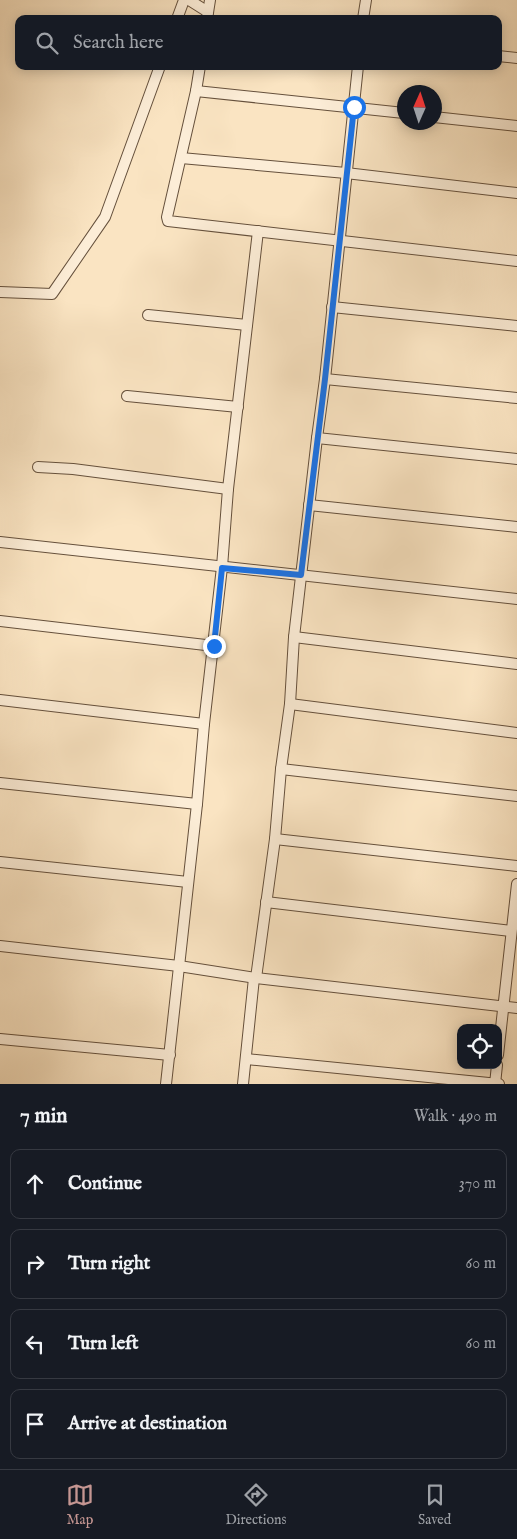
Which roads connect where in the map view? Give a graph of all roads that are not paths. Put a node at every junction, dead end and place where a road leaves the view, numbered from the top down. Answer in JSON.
{"nodes":[{"id":1,"x":184,"y":0,"type":"edge"},
{"id":2,"x":189,"y":0,"type":"edge"},
{"id":3,"x":210,"y":0,"type":"edge"},
{"id":4,"x":366,"y":0,"type":"edge"},
{"id":5,"x":178,"y":15,"type":"edge"},
{"id":6,"x":207,"y":15,"type":"edge"},
{"id":7,"x":364,"y":15,"type":"edge"},
{"id":8,"x":502,"y":56,"type":"edge"},
{"id":9,"x":517,"y":58,"type":"edge"},
{"id":10,"x":159,"y":70,"type":"edge"},
{"id":11,"x":199,"y":70,"type":"edge"},
{"id":12,"x":358,"y":70,"type":"edge"},
{"id":13,"x":196,"y":91,"type":"junction"},
{"id":14,"x":354,"y":107,"type":"junction"},
{"id":15,"x":397,"y":112,"type":"edge"},
{"id":16,"x":442,"y":118,"type":"edge"},
{"id":17,"x":517,"y":126,"type":"edge"},
{"id":18,"x":181,"y":158,"type":"junction"},
{"id":19,"x":346,"y":173,"type":"junction"},
{"id":20,"x":517,"y":193,"type":"edge"},
{"id":21,"x":258,"y":231,"type":"junction"},
{"id":22,"x":339,"y":240,"type":"junction"},
{"id":23,"x":517,"y":261,"type":"edge"},
{"id":24,"x":0,"y":292,"type":"edge"},
{"id":25,"x":332,"y":307,"type":"junction"},
{"id":26,"x":148,"y":315,"type":"dead end"},
{"id":27,"x":247,"y":325,"type":"junction"},
{"id":28,"x":517,"y":326,"type":"edge"},
{"id":29,"x":325,"y":379,"type":"junction"},
{"id":30,"x":127,"y":396,"type":"dead end"},
{"id":31,"x":517,"y":398,"type":"edge"},
{"id":32,"x":238,"y":406,"type":"junction"},
{"id":33,"x":317,"y":438,"type":"junction"},
{"id":34,"x":517,"y":459,"type":"edge"},
{"id":35,"x":38,"y":467,"type":"dead end"},
{"id":36,"x":228,"y":489,"type":"junction"},
{"id":37,"x":309,"y":505,"type":"junction"},
{"id":38,"x":517,"y":527,"type":"edge"},
{"id":39,"x":0,"y":542,"type":"edge"},
{"id":40,"x":222,"y":568,"type":"junction"},
{"id":41,"x":301,"y":575,"type":"junction"},
{"id":42,"x":517,"y":599,"type":"edge"},
{"id":43,"x":0,"y":621,"type":"edge"},
{"id":44,"x":294,"y":637,"type":"junction"},
{"id":45,"x":214,"y":646,"type":"junction"},
{"id":46,"x":517,"y":664,"type":"edge"},
{"id":47,"x":0,"y":700,"type":"edge"},
{"id":48,"x":290,"y":704,"type":"junction"},
{"id":49,"x":204,"y":724,"type":"junction"},
{"id":50,"x":517,"y":733,"type":"edge"},
{"id":51,"x":282,"y":769,"type":"junction"},
{"id":52,"x":0,"y":783,"type":"edge"},
{"id":53,"x":517,"y":796,"type":"edge"},
{"id":54,"x":197,"y":804,"type":"junction"},
{"id":55,"x":275,"y":839,"type":"junction"},
{"id":56,"x":0,"y":862,"type":"edge"},
{"id":57,"x":517,"y":866,"type":"edge"},
{"id":58,"x":188,"y":882,"type":"junction"},
{"id":59,"x":517,"y":884,"type":"edge"},
{"id":60,"x":266,"y":902,"type":"junction"},
{"id":61,"x":511,"y":931,"type":"junction"},
{"id":62,"x":0,"y":946,"type":"edge"},
{"id":63,"x":179,"y":966,"type":"junction"},
{"id":64,"x":255,"y":978,"type":"junction"},
{"id":65,"x":503,"y":1006,"type":"junction"},
{"id":66,"x":517,"y":1008,"type":"edge"},
{"id":67,"x":501,"y":1024,"type":"edge"},
{"id":68,"x":0,"y":1039,"type":"edge"},
{"id":69,"x":170,"y":1055,"type":"junction"},
{"id":70,"x":246,"y":1059,"type":"junction"},
{"id":71,"x":497,"y":1069,"type":"edge"},
{"id":72,"x":166,"y":1084,"type":"edge"},
{"id":73,"x":243,"y":1084,"type":"edge"},
{"id":74,"x":495,"y":1084,"type":"edge"},
{"id":75,"x":499,"y":1084,"type":"edge"}],
"edges":[{"from":1,"to":5,"type":"street"},
{"from":2,"to":6,"type":"street"},
{"from":3,"to":6,"type":"street"},
{"from":4,"to":7,"type":"street"},
{"from":8,"to":9,"type":"street"},
{"from":10,"to":24,"type":"street"},
{"from":11,"to":13,"type":"street"},
{"from":12,"to":14,"type":"street"},
{"from":13,"to":14,"type":"street"},
{"from":13,"to":18,"type":"street"},
{"from":14,"to":15,"type":"street"},
{"from":14,"to":19,"type":"street"},
{"from":16,"to":17,"type":"street"},
{"from":18,"to":19,"type":"street"},
{"from":18,"to":21,"type":"street"},
{"from":19,"to":20,"type":"street"},
{"from":19,"to":22,"type":"street"},
{"from":21,"to":22,"type":"street"},
{"from":21,"to":27,"type":"street"},
{"from":22,"to":23,"type":"street"},
{"from":22,"to":25,"type":"street"},
{"from":25,"to":28,"type":"street"},
{"from":25,"to":29,"type":"street"},
{"from":26,"to":27,"type":"street"},
{"from":27,"to":32,"type":"street"},
{"from":29,"to":31,"type":"street"},
{"from":29,"to":33,"type":"street"},
{"from":30,"to":32,"type":"street"},
{"from":32,"to":36,"type":"street"},
{"from":33,"to":34,"type":"street"},
{"from":33,"to":37,"type":"street"},
{"from":35,"to":36,"type":"street"},
{"from":36,"to":40,"type":"street"},
{"from":37,"to":38,"type":"street"},
{"from":37,"to":41,"type":"street"},
{"from":39,"to":40,"type":"street"},
{"from":40,"to":41,"type":"street"},
{"from":40,"to":45,"type":"street"},
{"from":41,"to":42,"type":"street"},
{"from":41,"to":44,"type":"street"},
{"from":43,"to":45,"type":"street"},
{"from":44,"to":46,"type":"street"},
{"from":44,"to":48,"type":"street"},
{"from":45,"to":49,"type":"street"},
{"from":47,"to":49,"type":"street"},
{"from":48,"to":50,"type":"street"},
{"from":48,"to":51,"type":"street"},
{"from":49,"to":54,"type":"street"},
{"from":51,"to":53,"type":"street"},
{"from":51,"to":55,"type":"street"},
{"from":52,"to":54,"type":"street"},
{"from":54,"to":58,"type":"street"},
{"from":55,"to":57,"type":"street"},
{"from":55,"to":60,"type":"street"},
{"from":56,"to":58,"type":"street"},
{"from":58,"to":63,"type":"street"},
{"from":59,"to":61,"type":"street"},
{"from":60,"to":61,"type":"street"},
{"from":60,"to":64,"type":"street"},
{"from":61,"to":65,"type":"street"},
{"from":62,"to":63,"type":"street"},
{"from":63,"to":64,"type":"street"},
{"from":63,"to":69,"type":"street"},
{"from":64,"to":65,"type":"street"},
{"from":64,"to":70,"type":"street"},
{"from":65,"to":66,"type":"street"},
{"from":65,"to":67,"type":"street"},
{"from":68,"to":69,"type":"street"},
{"from":69,"to":72,"type":"street"},
{"from":70,"to":73,"type":"street"},
{"from":70,"to":74,"type":"street"},
{"from":71,"to":74,"type":"street"},
{"from":74,"to":75,"type":"street"}]}
